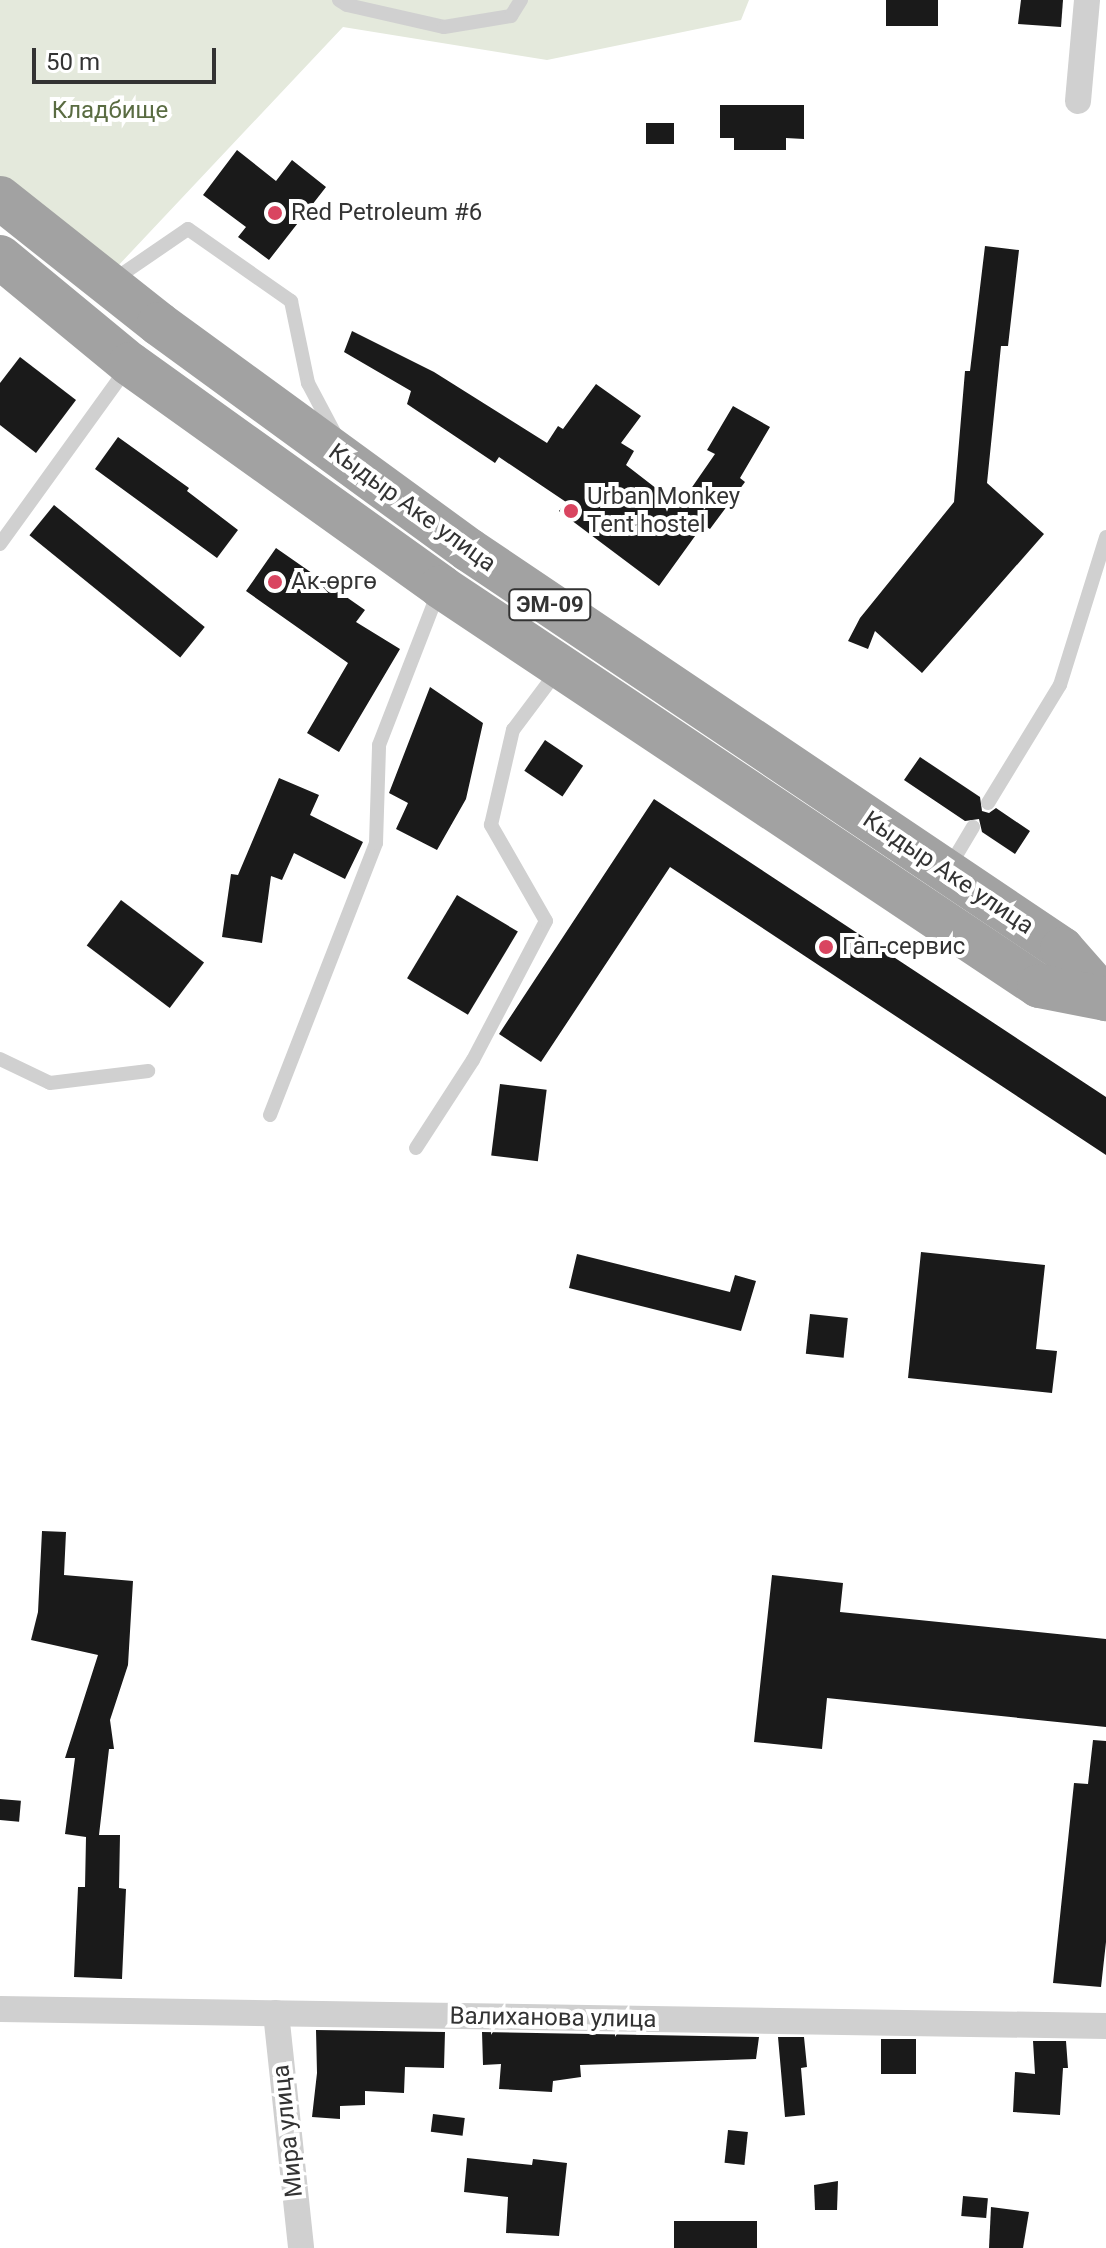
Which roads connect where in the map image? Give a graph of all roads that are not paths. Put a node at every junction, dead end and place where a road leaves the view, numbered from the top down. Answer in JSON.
{"nodes":[{"id":1,"x":339,"y":0,"type":"edge"},
{"id":2,"x":521,"y":0,"type":"edge"},
{"id":3,"x":1087,"y":0,"type":"edge"},
{"id":4,"x":1078,"y":101,"type":"dead end"},
{"id":5,"x":0,"y":198,"type":"edge"},
{"id":6,"x":0,"y":257,"type":"edge"},
{"id":7,"x":107,"y":284,"type":"junction"},
{"id":8,"x":77,"y":320,"type":"junction"},
{"id":9,"x":159,"y":324,"type":"junction"},
{"id":10,"x":130,"y":364,"type":"junction"},
{"id":11,"x":349,"y":463,"type":"junction"},
{"id":12,"x":1106,"y":537,"type":"edge"},
{"id":13,"x":0,"y":544,"type":"edge"},
{"id":14,"x":469,"y":550,"type":"junction"},
{"id":15,"x":441,"y":587,"type":"junction"},
{"id":16,"x":560,"y":666,"type":"junction"},
{"id":17,"x":988,"y":803,"type":"dead end"},
{"id":18,"x":973,"y":827,"type":"dead end"},
{"id":19,"x":946,"y":873,"type":"junction"},
{"id":20,"x":1106,"y":999,"type":"edge"},
{"id":21,"x":0,"y":1059,"type":"edge"},
{"id":22,"x":148,"y":1071,"type":"dead end"},
{"id":23,"x":270,"y":1115,"type":"dead end"},
{"id":24,"x":416,"y":1148,"type":"dead end"},
{"id":25,"x":0,"y":2009,"type":"edge"},
{"id":26,"x":276,"y":2013,"type":"junction"},
{"id":27,"x":1106,"y":2026,"type":"edge"},
{"id":28,"x":301,"y":2248,"type":"edge"}],
"edges":[{"from":1,"to":2,"type":"lane"},
{"from":3,"to":4,"type":"street"},
{"from":5,"to":7,"type":"highway","name":"Кыдыр Аке улица","number":"ЭМ-09"},
{"from":6,"to":8,"type":"highway","name":"Кыдыр Аке улица","number":"ЭМ-09"},
{"from":7,"to":8,"type":"highway"},
{"from":7,"to":9,"type":"highway","name":"Кыдыр Аке улица","number":"ЭМ-09"},
{"from":7,"to":11,"type":"lane"},
{"from":8,"to":10,"type":"highway","name":"Кыдыр Аке улица","number":"ЭМ-09"},
{"from":9,"to":10,"type":"highway"},
{"from":9,"to":11,"type":"highway","name":"Кыдыр Аке улица","number":"ЭМ-09"},
{"from":10,"to":13,"type":"lane"},
{"from":10,"to":15,"type":"highway","name":"Кыдыр Аке улица","number":"ЭМ-09"},
{"from":11,"to":14,"type":"highway","name":"Кыдыр Аке улица","number":"ЭМ-09"},
{"from":12,"to":17,"type":"lane"},
{"from":14,"to":15,"type":"highway"},
{"from":14,"to":19,"type":"highway","name":"Кыдыр Аке улица","number":"ЭМ-09"},
{"from":15,"to":16,"type":"highway","name":"Кыдыр Аке улица","number":"ЭМ-09"},
{"from":15,"to":23,"type":"lane"},
{"from":16,"to":20,"type":"highway","name":"Кыдыр Аке улица","number":"ЭМ-09"},
{"from":16,"to":24,"type":"lane"},
{"from":18,"to":19,"type":"lane"},
{"from":19,"to":20,"type":"highway","name":"Кыдыр Аке улица","number":"ЭМ-09"},
{"from":21,"to":22,"type":"lane"},
{"from":25,"to":26,"type":"street","name":"Валиханова улица"},
{"from":26,"to":27,"type":"street","name":"Валиханова улица"},
{"from":26,"to":28,"type":"street","name":"Мира улица"}]}
